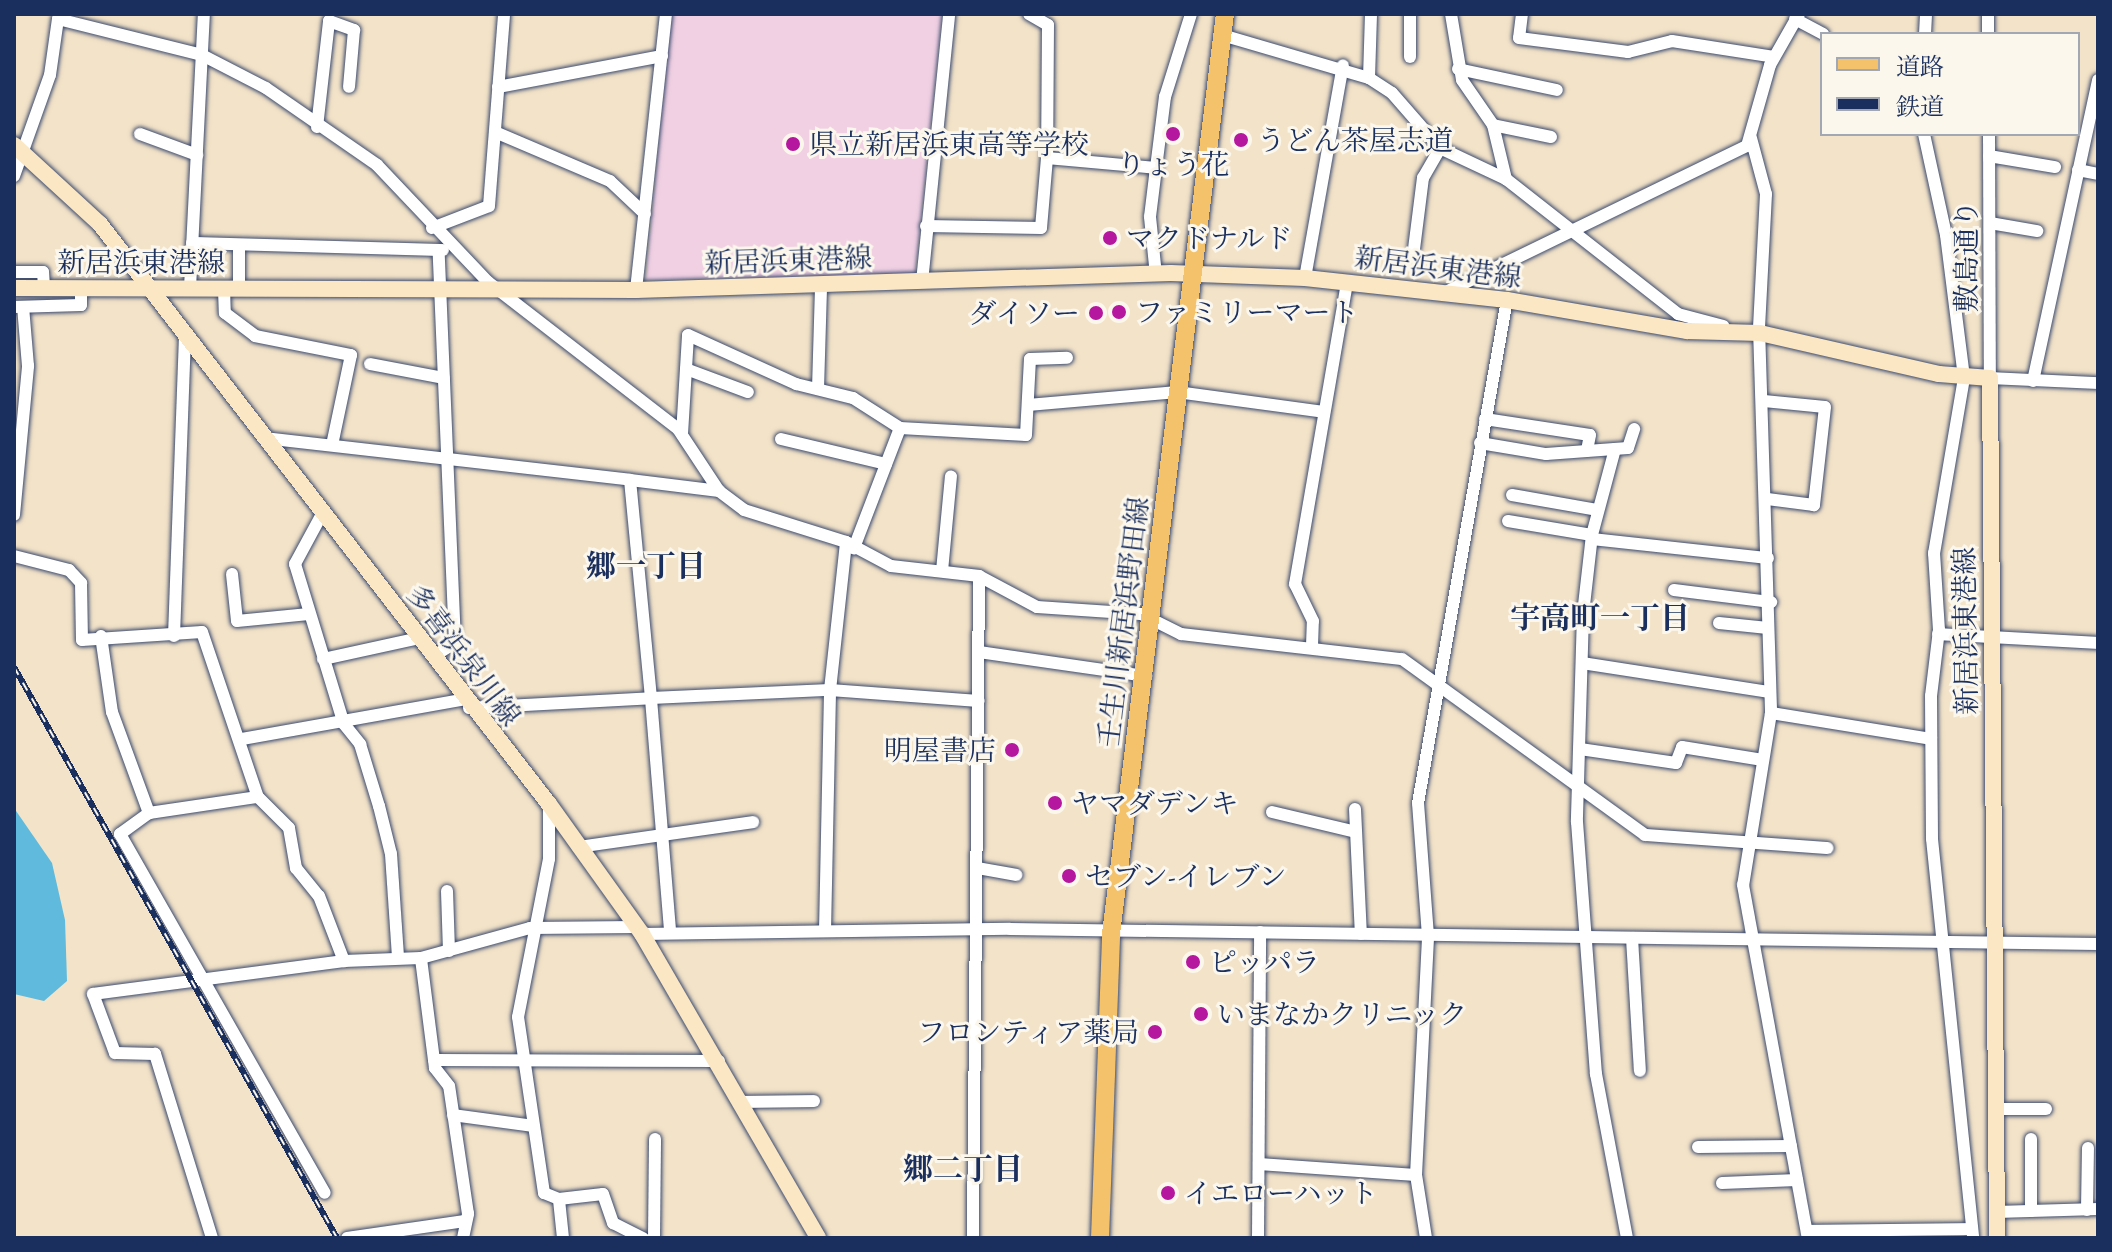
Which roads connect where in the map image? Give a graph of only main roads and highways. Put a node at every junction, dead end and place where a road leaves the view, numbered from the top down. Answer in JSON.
{"nodes":[{"id":1,"x":1225,"y":14,"type":"edge"},
{"id":2,"x":17,"y":147,"type":"edge"},
{"id":3,"x":1190,"y":275,"type":"junction"},
{"id":4,"x":147,"y":287,"type":"junction"},
{"id":5,"x":14,"y":288,"type":"edge"},
{"id":6,"x":818,"y":1238,"type":"edge"},
{"id":7,"x":1100,"y":1238,"type":"edge"},
{"id":8,"x":1997,"y":1238,"type":"edge"}],
"edges":[{"from":1,"to":3,"type":"main road","name":"壬生川新居浜野田線"},
{"from":2,"to":4,"type":"main road","name":"多喜浜泉川線"},
{"from":3,"to":4,"type":"main road","name":"新居浜東港線"},
{"from":3,"to":7,"type":"main road","name":"壬生川新居浜野田線"},
{"from":3,"to":8,"type":"main road","name":"新居浜東港線"},
{"from":4,"to":5,"type":"main road","name":"新居浜東港線"},
{"from":4,"to":6,"type":"main road","name":"多喜浜泉川線"}]}
